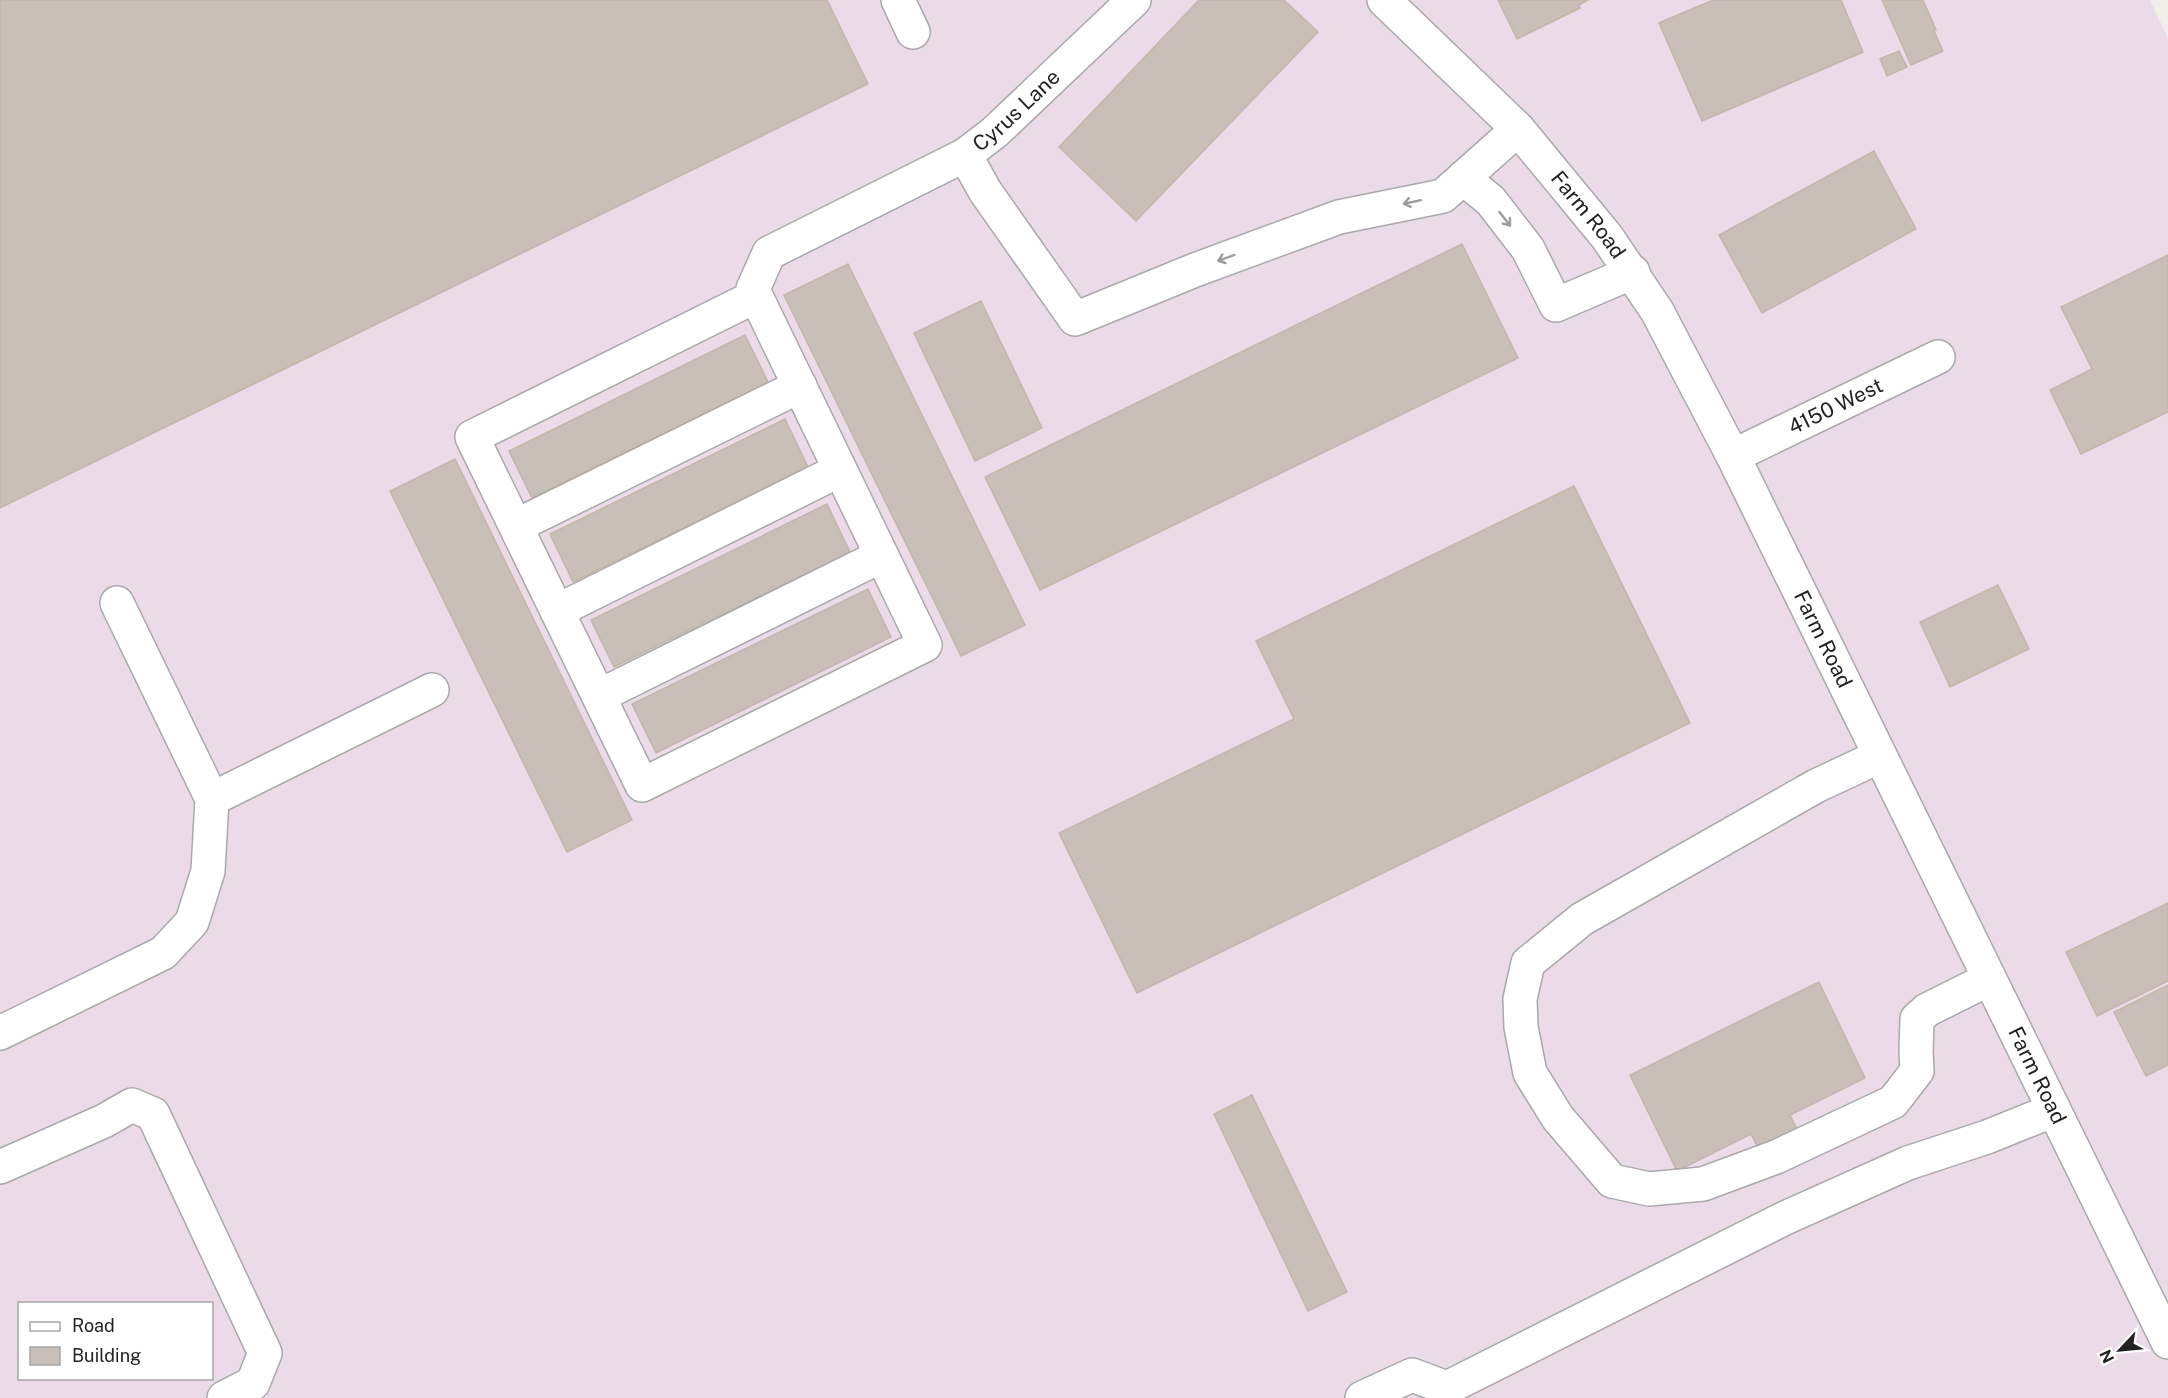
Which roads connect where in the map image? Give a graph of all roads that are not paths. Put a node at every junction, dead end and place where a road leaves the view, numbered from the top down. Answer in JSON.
{"nodes":[{"id":1,"x":898,"y":0,"type":"edge"},
{"id":2,"x":1134,"y":0,"type":"edge"},
{"id":3,"x":1384,"y":0,"type":"edge"},
{"id":4,"x":913,"y":32,"type":"dead end"},
{"id":5,"x":1518,"y":129,"type":"junction"},
{"id":6,"x":965,"y":155,"type":"junction"},
{"id":7,"x":1463,"y":178,"type":"junction"},
{"id":8,"x":1632,"y":272,"type":"junction"},
{"id":9,"x":756,"y":296,"type":"junction"},
{"id":10,"x":1938,"y":357,"type":"dead end"},
{"id":11,"x":800,"y":386,"type":"junction"},
{"id":12,"x":1733,"y":456,"type":"junction"},
{"id":13,"x":840,"y":470,"type":"junction"},
{"id":14,"x":516,"y":526,"type":"junction"},
{"id":15,"x":882,"y":556,"type":"junction"},
{"id":16,"x":117,"y":603,"type":"dead end"},
{"id":17,"x":557,"y":611,"type":"junction"},
{"id":18,"x":432,"y":690,"type":"dead end"},
{"id":19,"x":599,"y":696,"type":"junction"},
{"id":20,"x":1880,"y":756,"type":"junction"},
{"id":21,"x":212,"y":799,"type":"junction"},
{"id":22,"x":1989,"y":979,"type":"junction"},
{"id":23,"x":0,"y":1033,"type":"edge"},
{"id":24,"x":2054,"y":1110,"type":"junction"},
{"id":25,"x":0,"y":1167,"type":"edge"},
{"id":26,"x":2168,"y":1342,"type":"edge"},
{"id":27,"x":224,"y":1398,"type":"edge"},
{"id":28,"x":1362,"y":1398,"type":"edge"}],
"edges":[{"from":1,"to":4,"type":"street"},
{"from":2,"to":6,"type":"street","name":"Cyrus Lane"},
{"from":3,"to":5,"type":"street","name":"Farm Road"},
{"from":5,"to":7,"type":"street"},
{"from":5,"to":8,"type":"street","name":"Farm Road"},
{"from":7,"to":6,"type":"street","one_way":true},
{"from":6,"to":9,"type":"street","name":"Cyrus Lane"},
{"from":7,"to":8,"type":"street","one_way":true},
{"from":8,"to":12,"type":"street","name":"Farm Road"},
{"from":9,"to":11,"type":"street"},
{"from":9,"to":14,"type":"street"},
{"from":10,"to":12,"type":"street","name":"4150 West"},
{"from":11,"to":13,"type":"street"},
{"from":11,"to":14,"type":"street"},
{"from":12,"to":20,"type":"street","name":"Farm Road"},
{"from":13,"to":15,"type":"street"},
{"from":13,"to":17,"type":"street"},
{"from":14,"to":17,"type":"street"},
{"from":15,"to":19,"type":"street"},
{"from":15,"to":19,"type":"street"},
{"from":16,"to":21,"type":"street"},
{"from":17,"to":19,"type":"street"},
{"from":18,"to":21,"type":"street"},
{"from":20,"to":22,"type":"street","name":"Farm Road"},
{"from":20,"to":22,"type":"street"},
{"from":21,"to":23,"type":"street"},
{"from":22,"to":24,"type":"street","name":"Farm Road"},
{"from":24,"to":26,"type":"street","name":"Farm Road"},
{"from":24,"to":28,"type":"street"},
{"from":25,"to":27,"type":"street"}]}
